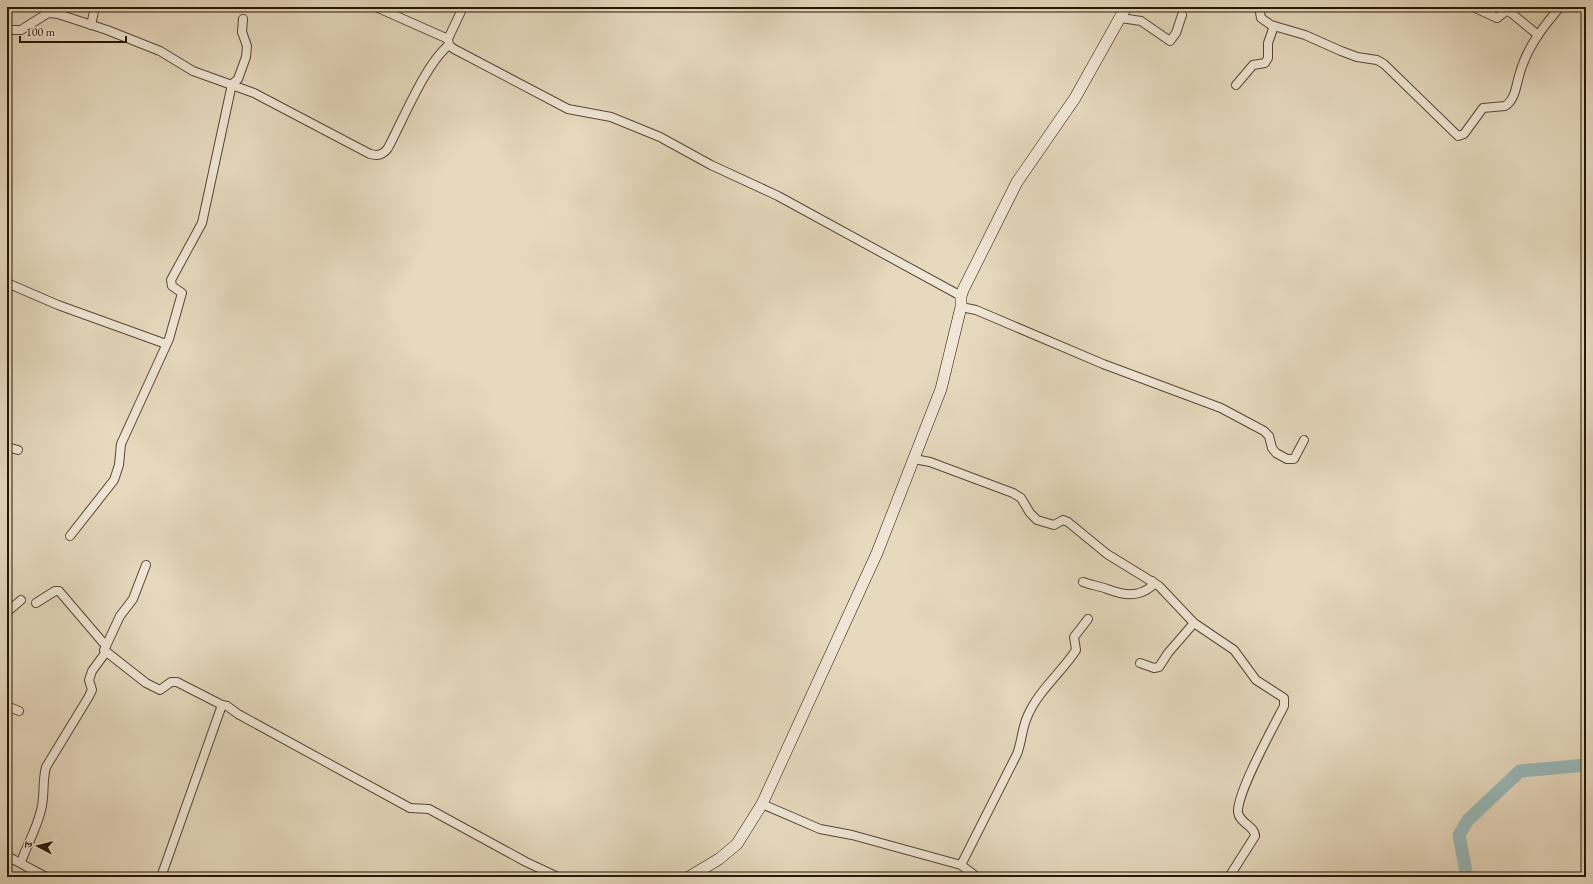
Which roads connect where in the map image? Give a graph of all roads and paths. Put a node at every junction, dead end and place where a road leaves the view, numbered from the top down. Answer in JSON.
{"nodes":[{"id":1,"x":95,"y":7,"type":"edge"},
{"id":2,"x":376,"y":7,"type":"edge"},
{"id":3,"x":463,"y":7,"type":"edge"},
{"id":4,"x":1126,"y":7,"type":"edge"},
{"id":5,"x":1259,"y":7,"type":"edge"},
{"id":6,"x":1473,"y":7,"type":"edge"},
{"id":7,"x":1560,"y":7,"type":"edge"},
{"id":8,"x":1182,"y":14,"type":"dead end"},
{"id":9,"x":1121,"y":18,"type":"junction"},
{"id":10,"x":243,"y":19,"type":"dead end"},
{"id":11,"x":91,"y":25,"type":"junction"},
{"id":12,"x":1274,"y":26,"type":"junction"},
{"id":13,"x":7,"y":30,"type":"edge"},
{"id":14,"x":1538,"y":35,"type":"junction"},
{"id":15,"x":449,"y":42,"type":"junction"},
{"id":16,"x":232,"y":84,"type":"junction"},
{"id":17,"x":1236,"y":85,"type":"dead end"},
{"id":18,"x":7,"y":283,"type":"edge"},
{"id":19,"x":961,"y":296,"type":"junction"},
{"id":20,"x":961,"y":307,"type":"junction"},
{"id":21,"x":166,"y":344,"type":"junction"},
{"id":22,"x":1304,"y":440,"type":"dead end"},
{"id":23,"x":7,"y":447,"type":"edge"},
{"id":24,"x":18,"y":450,"type":"dead end"},
{"id":25,"x":914,"y":459,"type":"junction"},
{"id":26,"x":70,"y":536,"type":"dead end"},
{"id":27,"x":146,"y":565,"type":"dead end"},
{"id":28,"x":1152,"y":581,"type":"junction"},
{"id":29,"x":1083,"y":582,"type":"dead end"},
{"id":30,"x":21,"y":600,"type":"dead end"},
{"id":31,"x":36,"y":603,"type":"dead end"},
{"id":32,"x":7,"y":612,"type":"edge"},
{"id":33,"x":1088,"y":619,"type":"dead end"},
{"id":34,"x":1194,"y":623,"type":"junction"},
{"id":35,"x":106,"y":649,"type":"junction"},
{"id":36,"x":1140,"y":663,"type":"dead end"},
{"id":37,"x":222,"y":705,"type":"junction"},
{"id":38,"x":7,"y":706,"type":"edge"},
{"id":39,"x":18,"y":711,"type":"dead end"},
{"id":40,"x":762,"y":804,"type":"junction"},
{"id":41,"x":7,"y":856,"type":"edge"},
{"id":42,"x":21,"y":862,"type":"junction"},
{"id":43,"x":961,"y":866,"type":"junction"},
{"id":44,"x":46,"y":877,"type":"edge"},
{"id":45,"x":162,"y":877,"type":"edge"},
{"id":46,"x":558,"y":877,"type":"edge"},
{"id":47,"x":689,"y":877,"type":"edge"},
{"id":48,"x":977,"y":877,"type":"edge"},
{"id":49,"x":1229,"y":877,"type":"edge"}],
"edges":[{"from":1,"to":11,"type":"street"},
{"from":2,"to":15,"type":"street"},
{"from":3,"to":15,"type":"street"},
{"from":4,"to":9,"type":"street"},
{"from":5,"to":12,"type":"street"},
{"from":6,"to":14,"type":"street"},
{"from":7,"to":14,"type":"street"},
{"from":8,"to":9,"type":"street"},
{"from":9,"to":19,"type":"street"},
{"from":10,"to":16,"type":"street"},
{"from":11,"to":13,"type":"street"},
{"from":11,"to":16,"type":"street"},
{"from":12,"to":14,"type":"street"},
{"from":12,"to":17,"type":"street"},
{"from":15,"to":16,"type":"street"},
{"from":15,"to":19,"type":"street"},
{"from":16,"to":21,"type":"street"},
{"from":18,"to":21,"type":"street"},
{"from":19,"to":20,"type":"street"},
{"from":20,"to":22,"type":"street"},
{"from":20,"to":25,"type":"street"},
{"from":21,"to":26,"type":"street"},
{"from":23,"to":24,"type":"street"},
{"from":25,"to":28,"type":"street"},
{"from":25,"to":40,"type":"street"},
{"from":27,"to":35,"type":"street"},
{"from":28,"to":29,"type":"street"},
{"from":28,"to":34,"type":"street"},
{"from":30,"to":32,"type":"street"},
{"from":31,"to":35,"type":"street"},
{"from":33,"to":43,"type":"street"},
{"from":34,"to":36,"type":"street"},
{"from":34,"to":49,"type":"street"},
{"from":35,"to":37,"type":"street"},
{"from":35,"to":42,"type":"street"},
{"from":37,"to":45,"type":"street"},
{"from":37,"to":46,"type":"street"},
{"from":38,"to":39,"type":"street"},
{"from":40,"to":43,"type":"street"},
{"from":40,"to":47,"type":"street"},
{"from":41,"to":42,"type":"street"},
{"from":42,"to":44,"type":"street"},
{"from":43,"to":48,"type":"street"}]}
